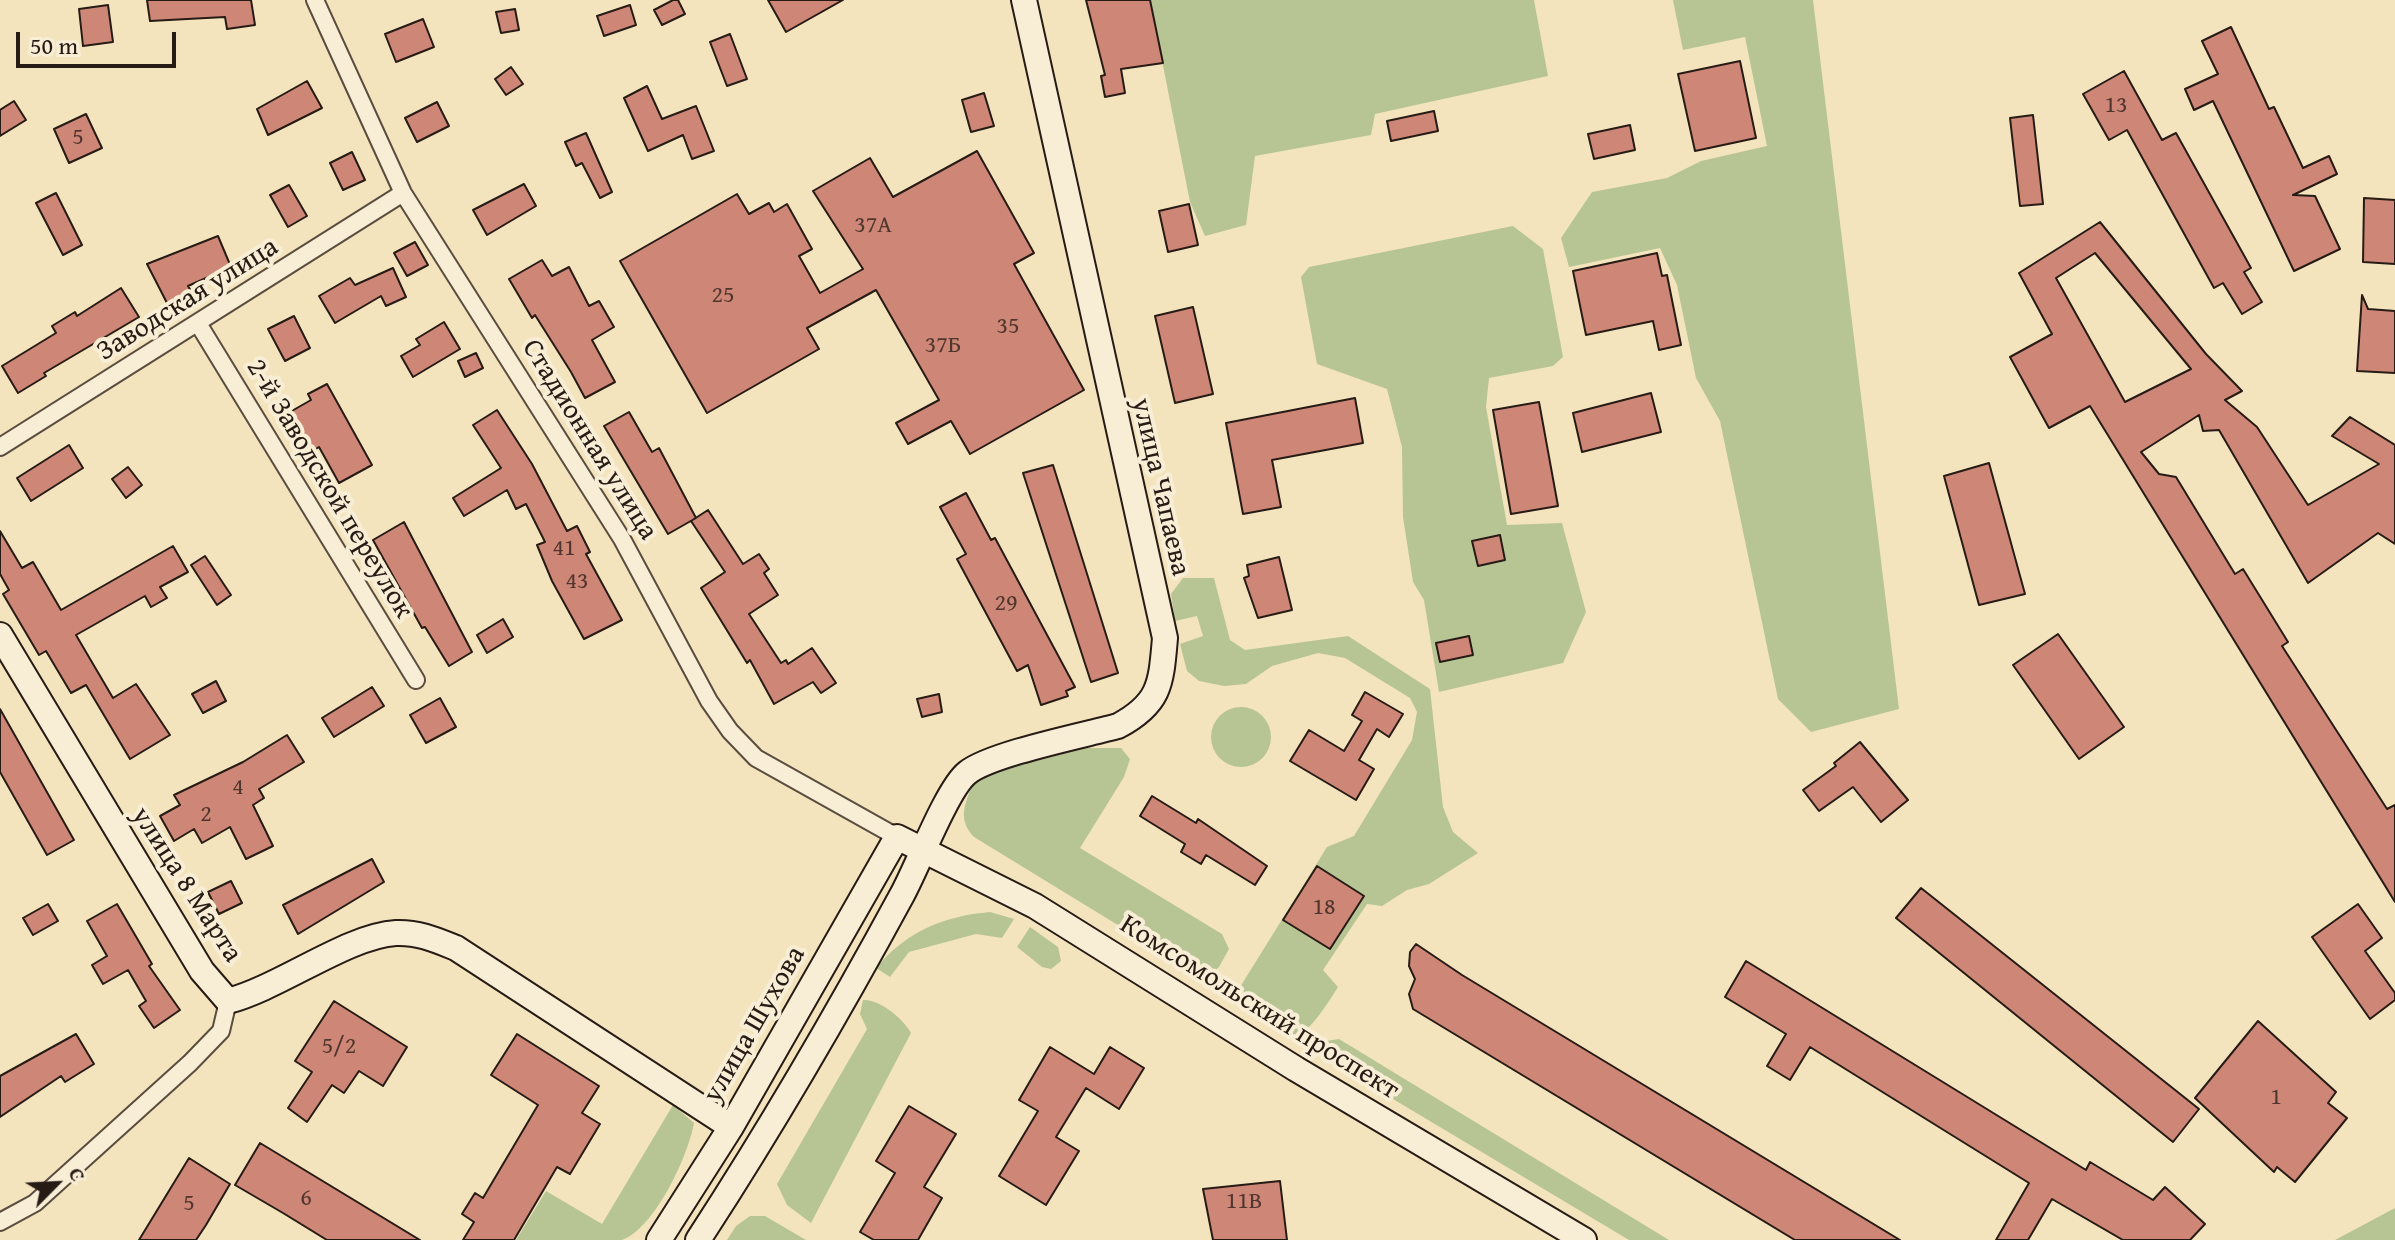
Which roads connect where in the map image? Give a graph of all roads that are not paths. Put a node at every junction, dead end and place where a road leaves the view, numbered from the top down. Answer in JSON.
{"nodes":[{"id":1,"x":315,"y":0,"type":"edge"},
{"id":2,"x":1024,"y":0,"type":"edge"},
{"id":3,"x":403,"y":193,"type":"junction"},
{"id":4,"x":199,"y":325,"type":"junction"},
{"id":5,"x":0,"y":447,"type":"edge"},
{"id":6,"x":0,"y":635,"type":"edge"},
{"id":7,"x":416,"y":680,"type":"dead end"},
{"id":8,"x":897,"y":837,"type":"junction"},
{"id":9,"x":924,"y":853,"type":"junction"},
{"id":10,"x":228,"y":1001,"type":"junction"},
{"id":11,"x":731,"y":1127,"type":"junction"},
{"id":12,"x":0,"y":1222,"type":"edge"},
{"id":13,"x":659,"y":1240,"type":"edge"},
{"id":14,"x":698,"y":1240,"type":"edge"},
{"id":15,"x":1584,"y":1240,"type":"edge"}],
"edges":[{"from":1,"to":3,"type":"street","name":"Стадионная улица"},
{"from":2,"to":9,"type":"main road","name":"улица Чапаева"},
{"from":3,"to":4,"type":"street","name":"Заводская улица"},
{"from":3,"to":8,"type":"street","name":"Стадионная улица"},
{"from":4,"to":5,"type":"street","name":"Заводская улица"},
{"from":4,"to":7,"type":"street","name":"2-й Заводской переулок"},
{"from":6,"to":10,"type":"main road","name":"улица 8 Марта"},
{"from":8,"to":9,"type":"main road","name":"Комсомольский проспект"},
{"from":8,"to":11,"type":"main road","name":"улица Шухова"},
{"from":9,"to":14,"type":"main road"},
{"from":9,"to":15,"type":"main road","name":"Комсомольский проспект"},
{"from":10,"to":11,"type":"main road","name":"улица 8 Марта"},
{"from":10,"to":12,"type":"street"},
{"from":11,"to":13,"type":"main road","name":"улица Шухова"}]}
